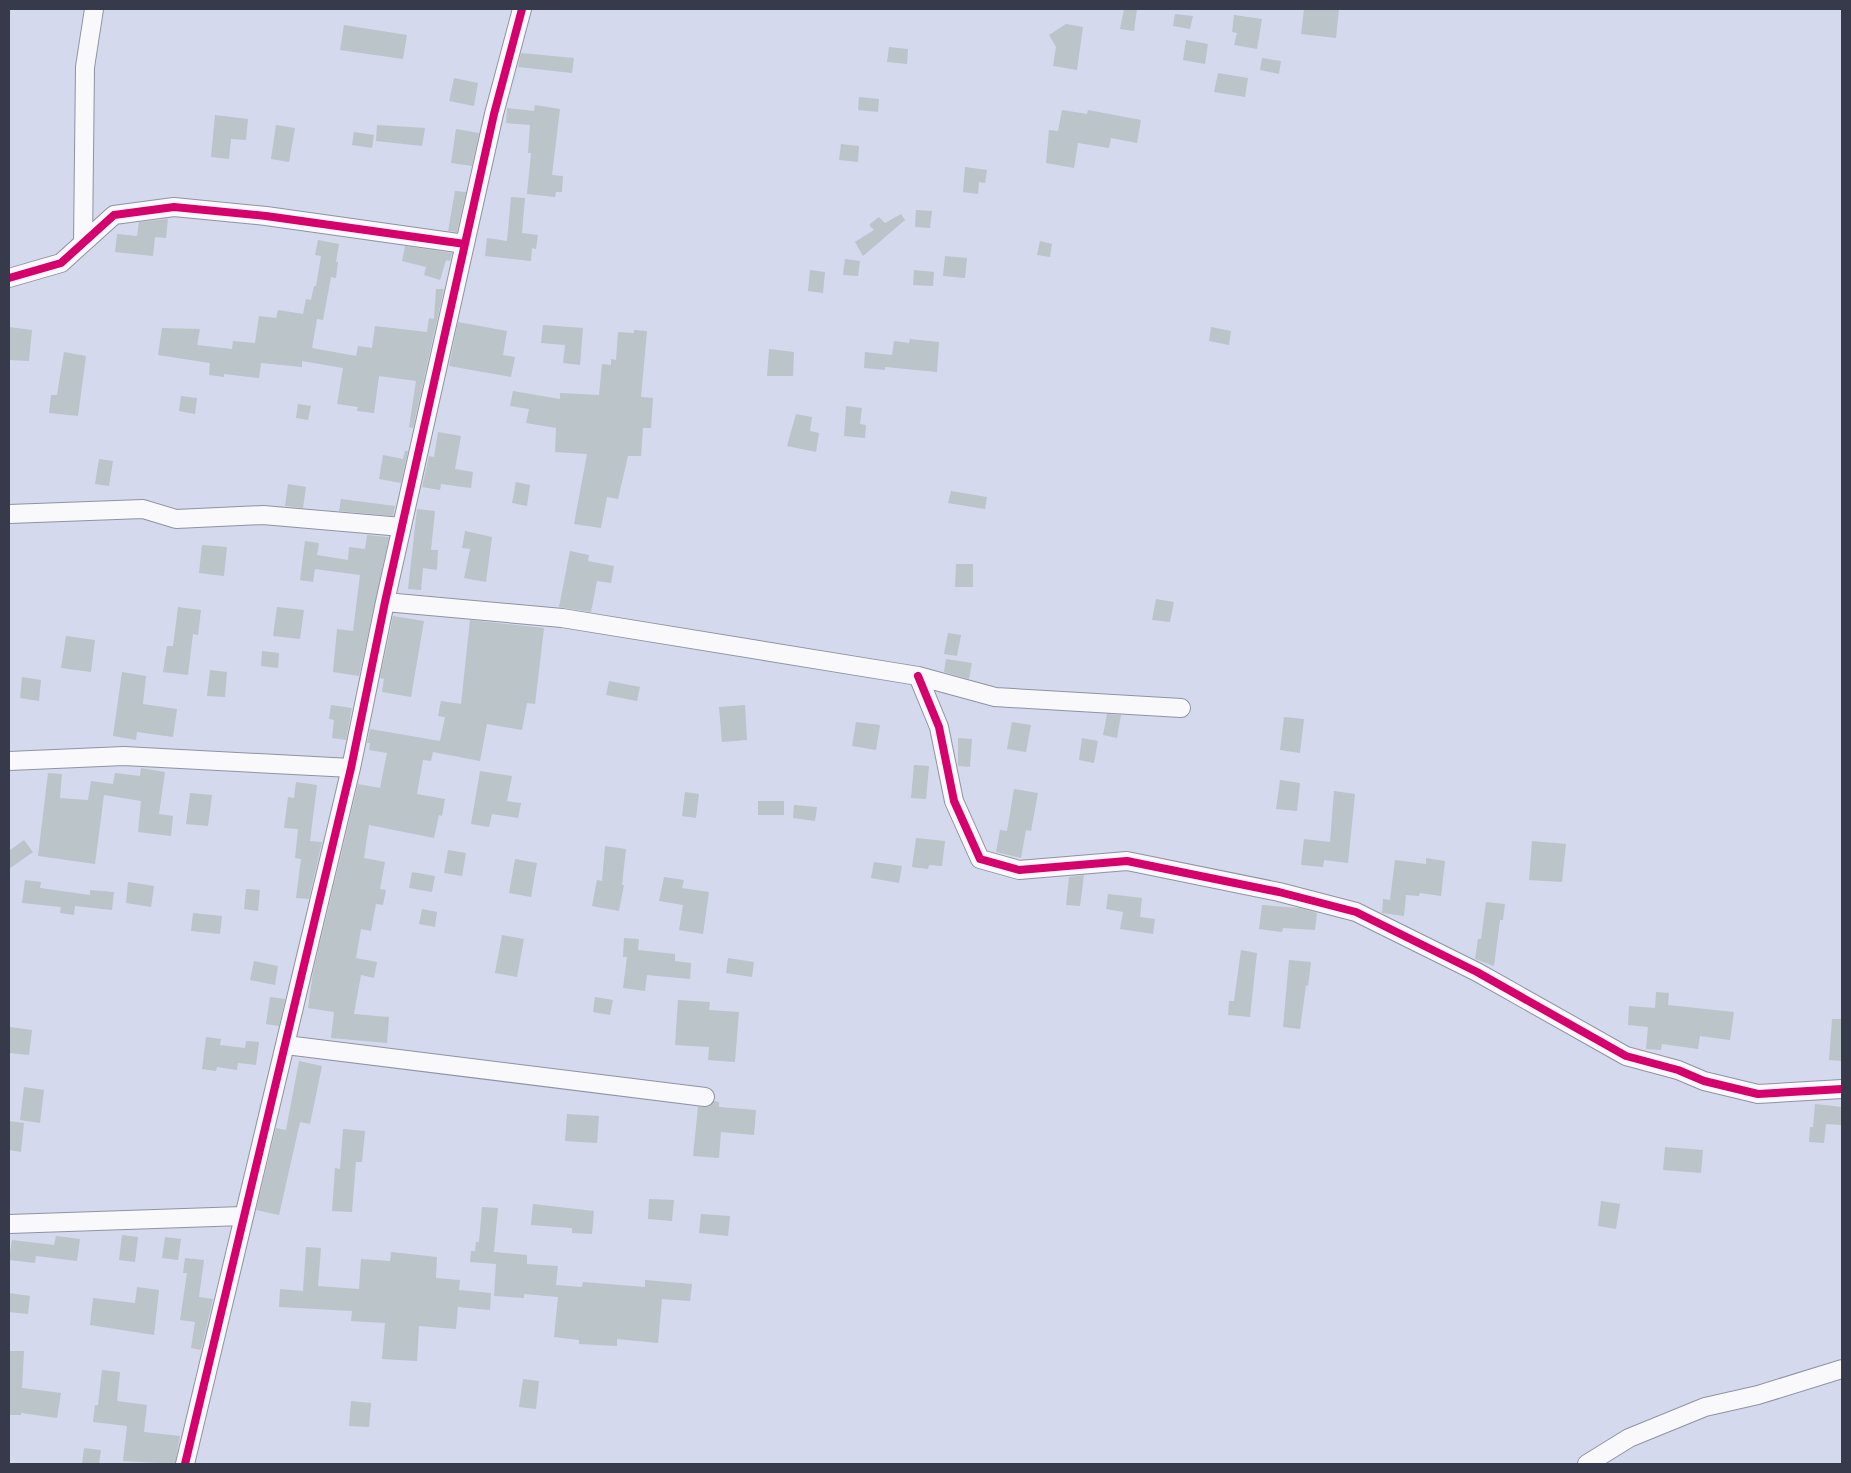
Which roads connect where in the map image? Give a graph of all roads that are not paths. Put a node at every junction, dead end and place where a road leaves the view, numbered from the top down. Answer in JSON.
{"nodes":[{"id":1,"x":94,"y":9,"type":"edge"},
{"id":2,"x":522,"y":9,"type":"edge"},
{"id":3,"x":83,"y":243,"type":"junction"},
{"id":4,"x":465,"y":244,"type":"junction"},
{"id":5,"x":9,"y":278,"type":"edge"},
{"id":6,"x":9,"y":514,"type":"edge"},
{"id":7,"x":402,"y":527,"type":"junction"},
{"id":8,"x":384,"y":602,"type":"junction"},
{"id":9,"x":918,"y":676,"type":"junction"},
{"id":10,"x":1180,"y":708,"type":"dead end"},
{"id":11,"x":9,"y":762,"type":"edge"},
{"id":12,"x":352,"y":768,"type":"junction"},
{"id":13,"x":286,"y":1045,"type":"junction"},
{"id":14,"x":1842,"y":1089,"type":"edge"},
{"id":15,"x":705,"y":1096,"type":"dead end"},
{"id":16,"x":242,"y":1216,"type":"junction"},
{"id":17,"x":9,"y":1224,"type":"edge"},
{"id":18,"x":1842,"y":1369,"type":"edge"},
{"id":19,"x":185,"y":1464,"type":"edge"},
{"id":20,"x":1586,"y":1464,"type":"edge"}],
"edges":[{"from":1,"to":3,"type":"street"},
{"from":2,"to":4,"type":"street"},
{"from":3,"to":4,"type":"street"},
{"from":3,"to":5,"type":"street"},
{"from":4,"to":7,"type":"street"},
{"from":6,"to":7,"type":"street"},
{"from":7,"to":8,"type":"street"},
{"from":8,"to":9,"type":"street"},
{"from":8,"to":12,"type":"street"},
{"from":9,"to":10,"type":"street"},
{"from":9,"to":14,"type":"street"},
{"from":11,"to":12,"type":"street"},
{"from":12,"to":13,"type":"street"},
{"from":13,"to":15,"type":"street"},
{"from":13,"to":16,"type":"street"},
{"from":16,"to":17,"type":"street"},
{"from":16,"to":19,"type":"street"},
{"from":18,"to":20,"type":"street"}]}
